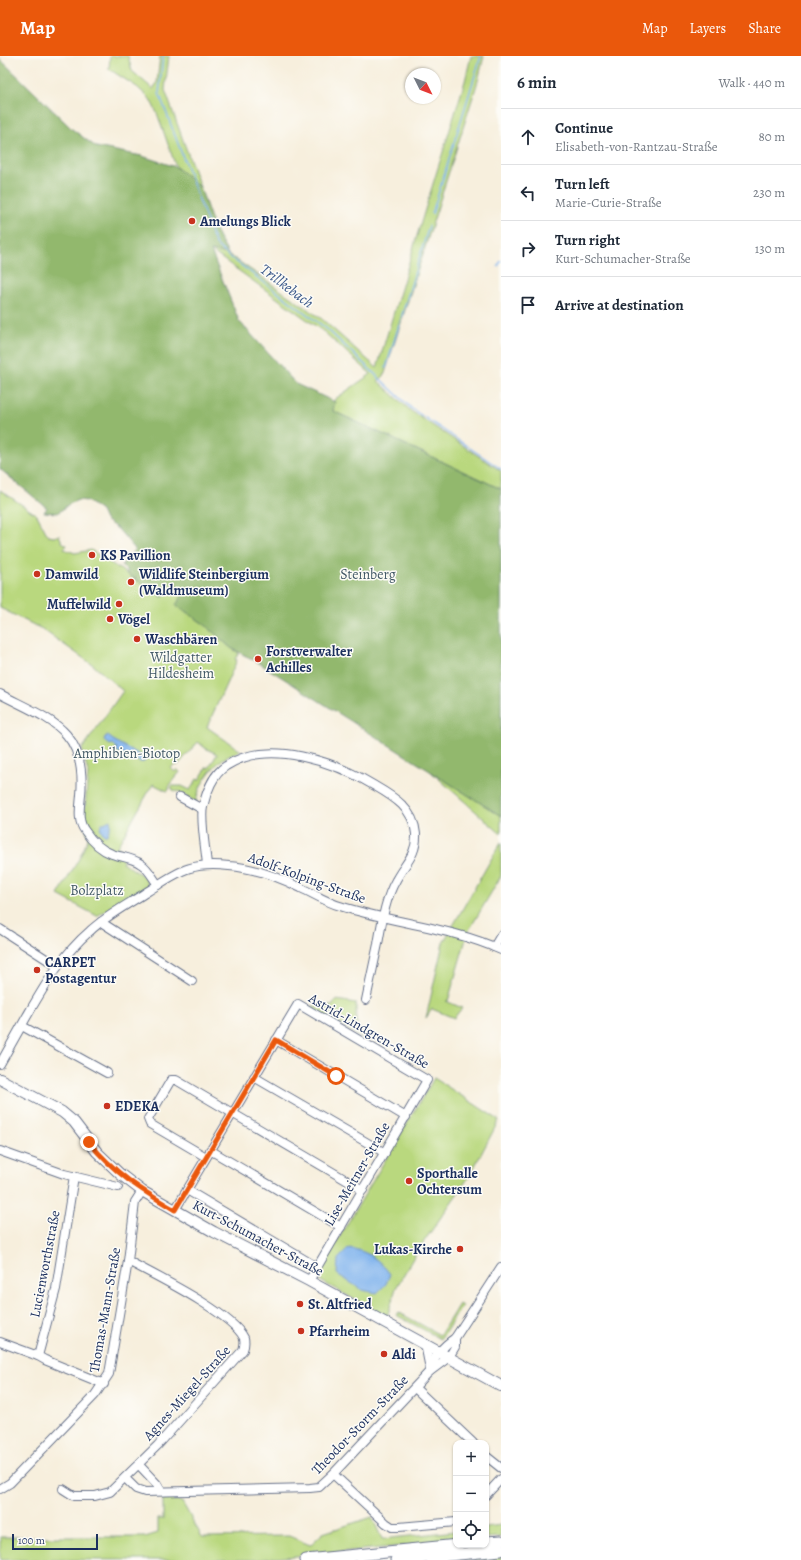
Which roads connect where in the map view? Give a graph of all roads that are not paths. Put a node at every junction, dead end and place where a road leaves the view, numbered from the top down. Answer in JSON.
{"nodes":[{"id":1,"x":0,"y":694,"type":"edge"},
{"id":2,"x":180,"y":797,"type":"dead end"},
{"id":3,"x":202,"y":809,"type":"junction"},
{"id":4,"x":207,"y":864,"type":"junction"},
{"id":5,"x":158,"y":885,"type":"junction"},
{"id":6,"x":383,"y":918,"type":"junction"},
{"id":7,"x":101,"y":922,"type":"junction"},
{"id":8,"x":0,"y":930,"type":"edge"},
{"id":9,"x":501,"y":935,"type":"edge"},
{"id":10,"x":498,"y":949,"type":"edge"},
{"id":11,"x":57,"y":966,"type":"junction"},
{"id":12,"x":192,"y":981,"type":"dead end"},
{"id":13,"x":366,"y":1000,"type":"dead end"},
{"id":14,"x":22,"y":1026,"type":"junction"},
{"id":15,"x":276,"y":1040,"type":"junction"},
{"id":16,"x":0,"y":1064,"type":"edge"},
{"id":17,"x":107,"y":1073,"type":"dead end"},
{"id":18,"x":254,"y":1077,"type":"junction"},
{"id":19,"x":0,"y":1078,"type":"edge"},
{"id":20,"x":427,"y":1080,"type":"joint"},
{"id":21,"x":232,"y":1114,"type":"junction"},
{"id":22,"x":406,"y":1117,"type":"junction"},
{"id":23,"x":0,"y":1152,"type":"edge"},
{"id":24,"x":385,"y":1153,"type":"junction"},
{"id":25,"x":208,"y":1154,"type":"junction"},
{"id":26,"x":74,"y":1176,"type":"junction"},
{"id":27,"x":114,"y":1183,"type":"dead end"},
{"id":28,"x":142,"y":1190,"type":"junction"},
{"id":29,"x":186,"y":1190,"type":"junction"},
{"id":30,"x":364,"y":1190,"type":"junction"},
{"id":31,"x":175,"y":1210,"type":"junction"},
{"id":32,"x":341,"y":1227,"type":"junction"},
{"id":33,"x":128,"y":1261,"type":"junction"},
{"id":34,"x":318,"y":1267,"type":"junction"},
{"id":35,"x":501,"y":1267,"type":"edge"},
{"id":36,"x":309,"y":1281,"type":"junction"},
{"id":37,"x":0,"y":1342,"type":"edge"},
{"id":38,"x":425,"y":1344,"type":"junction"},
{"id":39,"x":444,"y":1354,"type":"junction"},
{"id":40,"x":38,"y":1356,"type":"junction"},
{"id":41,"x":430,"y":1370,"type":"junction"},
{"id":42,"x":104,"y":1384,"type":"junction"},
{"id":43,"x":501,"y":1386,"type":"edge"},
{"id":44,"x":415,"y":1388,"type":"junction"},
{"id":45,"x":470,"y":1440,"type":"edge"},
{"id":46,"x":489,"y":1458,"type":"edge"},
{"id":47,"x":139,"y":1465,"type":"junction"},
{"id":48,"x":501,"y":1468,"type":"edge"},
{"id":49,"x":333,"y":1474,"type":"junction"},
{"id":50,"x":125,"y":1478,"type":"junction"},
{"id":51,"x":501,"y":1479,"type":"edge"},
{"id":52,"x":0,"y":1488,"type":"edge"},
{"id":53,"x":63,"y":1490,"type":"dead end"},
{"id":54,"x":161,"y":1492,"type":"junction"},
{"id":55,"x":489,"y":1492,"type":"edge"},
{"id":56,"x":453,"y":1522,"type":"edge"},
{"id":57,"x":501,"y":1541,"type":"edge"},
{"id":58,"x":489,"y":1542,"type":"edge"},
{"id":59,"x":453,"y":1545,"type":"edge"},
{"id":60,"x":501,"y":1550,"type":"edge"},
{"id":61,"x":306,"y":1560,"type":"edge"},
{"id":62,"x":396,"y":1560,"type":"edge"}],
"edges":[{"from":1,"to":5,"type":"street"},
{"from":2,"to":3,"type":"street"},
{"from":3,"to":4,"type":"street"},
{"from":3,"to":6,"type":"street"},
{"from":4,"to":5,"type":"street","name":"Adolf-Kolping-Straße"},
{"from":4,"to":6,"type":"street","name":"Adolf-Kolping-Straße"},
{"from":5,"to":7,"type":"street","name":"Adolf-Kolping-Straße"},
{"from":6,"to":10,"type":"street","name":"Adolf-Kolping-Straße"},
{"from":6,"to":13,"type":"street"},
{"from":7,"to":11,"type":"street","name":"Adolf-Kolping-Straße"},
{"from":7,"to":12,"type":"street"},
{"from":8,"to":11,"type":"street"},
{"from":9,"to":10,"type":"street"},
{"from":11,"to":14,"type":"street","name":"Adolf-Kolping-Straße"},
{"from":14,"to":16,"type":"street","name":"Adolf-Kolping-Straße"},
{"from":14,"to":17,"type":"street"},
{"from":15,"to":18,"type":"street"},
{"from":15,"to":20,"type":"street","name":"Astrid-Lindgren-Straße"},
{"from":15,"to":22,"type":"street"},
{"from":18,"to":21,"type":"street"},
{"from":18,"to":24,"type":"street"},
{"from":19,"to":28,"type":"main road","name":"Kurt-Schumacher-Straße"},
{"from":20,"to":22,"type":"street","name":"Lise-Meitner-Straße"},
{"from":21,"to":25,"type":"street"},
{"from":21,"to":25,"type":"street"},
{"from":21,"to":30,"type":"street"},
{"from":22,"to":24,"type":"street","name":"Lise-Meitner-Straße"},
{"from":23,"to":26,"type":"street"},
{"from":24,"to":30,"type":"street","name":"Lise-Meitner-Straße"},
{"from":25,"to":29,"type":"street"},
{"from":25,"to":32,"type":"street"},
{"from":26,"to":27,"type":"street"},
{"from":26,"to":40,"type":"street","name":"Lucienworthstraße"},
{"from":28,"to":31,"type":"main road","name":"Kurt-Schumacher-Straße"},
{"from":28,"to":33,"type":"street","name":"Thomas-Mann-Straße"},
{"from":29,"to":31,"type":"street"},
{"from":29,"to":34,"type":"street"},
{"from":30,"to":32,"type":"street","name":"Lise-Meitner-Straße"},
{"from":31,"to":36,"type":"main road","name":"Kurt-Schumacher-Straße"},
{"from":32,"to":34,"type":"street","name":"Lise-Meitner-Straße"},
{"from":33,"to":42,"type":"street","name":"Thomas-Mann-Straße"},
{"from":33,"to":47,"type":"street","name":"Agnes-Miegel-Straße"},
{"from":34,"to":36,"type":"street","name":"Lise-Meitner-Straße"},
{"from":35,"to":39,"type":"street","name":"Theodor-Storm-Straße"},
{"from":36,"to":38,"type":"main road","name":"Kurt-Schumacher-Straße"},
{"from":37,"to":40,"type":"street"},
{"from":38,"to":39,"type":"main road","name":"Kurt-Schumacher-Straße"},
{"from":38,"to":41,"type":"street"},
{"from":39,"to":41,"type":"street","name":"Theodor-Storm-Straße"},
{"from":39,"to":43,"type":"main road","name":"Kurt-Schumacher-Straße"},
{"from":40,"to":42,"type":"street"},
{"from":41,"to":44,"type":"street","name":"Theodor-Storm-Straße"},
{"from":42,"to":52,"type":"street","name":"Thomas-Mann-Straße"},
{"from":44,"to":45,"type":"street"},
{"from":44,"to":49,"type":"street","name":"Theodor-Storm-Straße"},
{"from":46,"to":48,"type":"street"},
{"from":47,"to":50,"type":"street","name":"Agnes-Miegel-Straße"},
{"from":47,"to":54,"type":"street"},
{"from":49,"to":54,"type":"street","name":"Theodor-Storm-Straße"},
{"from":49,"to":56,"type":"street"},
{"from":50,"to":53,"type":"street","name":"Agnes-Miegel-Straße"},
{"from":50,"to":54,"type":"street","name":"Theodor-Storm-Straße"},
{"from":51,"to":55,"type":"street"},
{"from":57,"to":58,"type":"highway"},
{"from":59,"to":61,"type":"highway"},
{"from":60,"to":62,"type":"highway"}]}
